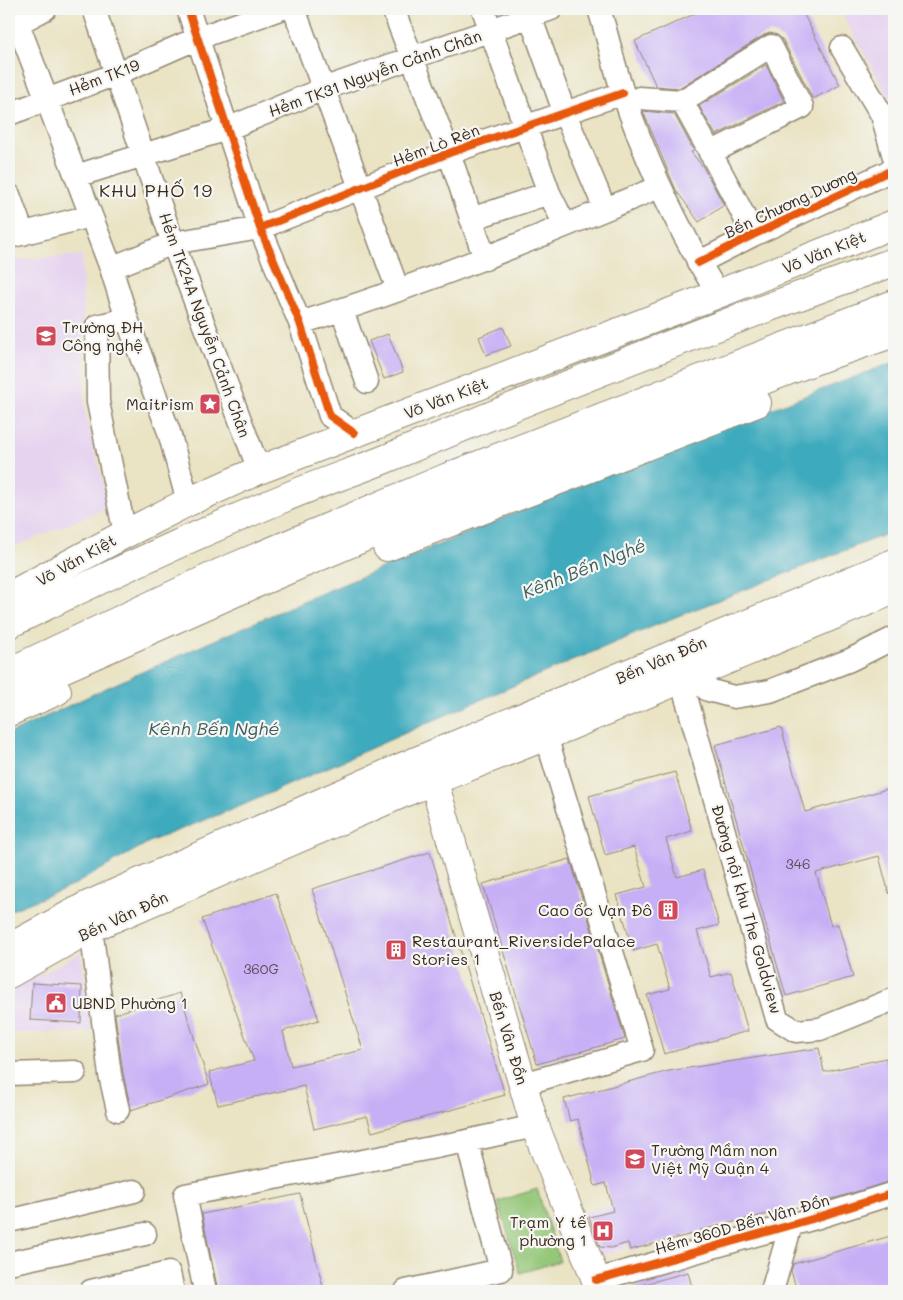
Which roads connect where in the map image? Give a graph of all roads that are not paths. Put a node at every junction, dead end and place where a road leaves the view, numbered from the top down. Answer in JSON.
{"nodes":[{"id":1,"x":94,"y":9,"type":"edge"},
{"id":2,"x":188,"y":9,"type":"edge"},
{"id":3,"x":280,"y":9,"type":"edge"},
{"id":4,"x":294,"y":9,"type":"edge"},
{"id":5,"x":393,"y":9,"type":"edge"},
{"id":6,"x":483,"y":9,"type":"edge"},
{"id":7,"x":599,"y":9,"type":"edge"},
{"id":8,"x":540,"y":12,"type":"edge"},
{"id":9,"x":28,"y":17,"type":"edge"},
{"id":10,"x":492,"y":30,"type":"junction"},
{"id":11,"x":198,"y":38,"type":"junction"},
{"id":12,"x":842,"y":48,"type":"dead end"},
{"id":13,"x":412,"y":58,"type":"junction"},
{"id":14,"x":116,"y":74,"type":"junction"},
{"id":15,"x":323,"y":89,"type":"junction"},
{"id":16,"x":631,"y":96,"type":"junction"},
{"id":17,"x":47,"y":99,"type":"junction"},
{"id":18,"x":682,"y":101,"type":"junction"},
{"id":19,"x":9,"y":114,"type":"edge"},
{"id":20,"x":565,"y":114,"type":"junction"},
{"id":21,"x":526,"y":127,"type":"junction"},
{"id":22,"x":228,"y":129,"type":"junction"},
{"id":23,"x":449,"y":153,"type":"junction"},
{"id":24,"x":710,"y":153,"type":"junction"},
{"id":25,"x":144,"y":155,"type":"junction"},
{"id":26,"x":894,"y":157,"type":"edge"},
{"id":27,"x":894,"y":169,"type":"edge"},
{"id":28,"x":76,"y":176,"type":"junction"},
{"id":29,"x":659,"y":187,"type":"junction"},
{"id":30,"x":360,"y":190,"type":"junction"},
{"id":31,"x":549,"y":193,"type":"junction"},
{"id":32,"x":9,"y":195,"type":"edge"},
{"id":33,"x":605,"y":209,"type":"junction"},
{"id":34,"x":90,"y":216,"type":"junction"},
{"id":35,"x":471,"y":219,"type":"junction"},
{"id":36,"x":894,"y":224,"type":"edge"},
{"id":37,"x":565,"y":225,"type":"junction"},
{"id":38,"x":260,"y":228,"type":"junction"},
{"id":39,"x":753,"y":235,"type":"junction"},
{"id":40,"x":16,"y":236,"type":"edge"},
{"id":41,"x":173,"y":243,"type":"junction"},
{"id":42,"x":485,"y":259,"type":"junction"},
{"id":43,"x":698,"y":262,"type":"junction"},
{"id":44,"x":894,"y":262,"type":"edge"},
{"id":45,"x":111,"y":268,"type":"junction"},
{"id":46,"x":398,"y":290,"type":"junction"},
{"id":47,"x":718,"y":294,"type":"junction"},
{"id":48,"x":894,"y":304,"type":"edge"},
{"id":49,"x":342,"y":310,"type":"junction"},
{"id":50,"x":127,"y":318,"type":"junction"},
{"id":51,"x":300,"y":323,"type":"junction"},
{"id":52,"x":894,"y":333,"type":"edge"},
{"id":53,"x":824,"y":357,"type":"junction"},
{"id":54,"x":367,"y":382,"type":"dead end"},
{"id":55,"x":330,"y":416,"type":"junction"},
{"id":56,"x":354,"y":433,"type":"junction"},
{"id":57,"x":319,"y":446,"type":"junction"},
{"id":58,"x":259,"y":470,"type":"junction"},
{"id":59,"x":188,"y":502,"type":"junction"},
{"id":60,"x":125,"y":534,"type":"junction"},
{"id":61,"x":894,"y":562,"type":"edge"},
{"id":62,"x":894,"y":590,"type":"edge"},
{"id":63,"x":9,"y":596,"type":"edge"},
{"id":64,"x":9,"y":624,"type":"edge"},
{"id":65,"x":894,"y":638,"type":"edge"},
{"id":66,"x":9,"y":672,"type":"edge"},
{"id":67,"x":685,"y":677,"type":"junction"},
{"id":68,"x":9,"y":690,"type":"edge"},
{"id":69,"x":9,"y":712,"type":"edge"},
{"id":70,"x":546,"y":736,"type":"junction"},
{"id":71,"x":430,"y":769,"type":"junction"},
{"id":72,"x":88,"y":917,"type":"junction"},
{"id":73,"x":9,"y":948,"type":"edge"},
{"id":74,"x":9,"y":974,"type":"edge"},
{"id":75,"x":894,"y":999,"type":"edge"},
{"id":76,"x":75,"y":1072,"type":"dead end"},
{"id":77,"x":9,"y":1074,"type":"edge"},
{"id":78,"x":523,"y":1084,"type":"junction"},
{"id":79,"x":118,"y":1110,"type":"dead end"},
{"id":80,"x":535,"y":1126,"type":"junction"},
{"id":81,"x":467,"y":1141,"type":"junction"},
{"id":82,"x":134,"y":1191,"type":"dead end"},
{"id":83,"x":894,"y":1193,"type":"edge"},
{"id":84,"x":9,"y":1221,"type":"edge"},
{"id":85,"x":791,"y":1225,"type":"junction"},
{"id":86,"x":145,"y":1234,"type":"dead end"},
{"id":87,"x":9,"y":1263,"type":"edge"},
{"id":88,"x":171,"y":1282,"type":"edge"},
{"id":89,"x":596,"y":1286,"type":"edge"},
{"id":90,"x":91,"y":1291,"type":"edge"},
{"id":91,"x":205,"y":1291,"type":"edge"},
{"id":92,"x":406,"y":1291,"type":"edge"},
{"id":93,"x":772,"y":1291,"type":"edge"}],
"edges":[{"from":1,"to":14,"type":"street","name":"Hẻm TK24A Nguyễn Cảnh Chân"},
{"from":2,"to":11,"type":"street"},
{"from":3,"to":11,"type":"street","name":"Hẻm TK19"},
{"from":4,"to":15,"type":"street"},
{"from":5,"to":13,"type":"street"},
{"from":6,"to":10,"type":"street"},
{"from":7,"to":16,"type":"street"},
{"from":8,"to":10,"type":"street","name":"Hẻm TK31 Nguyễn Cảnh Chân"},
{"from":8,"to":20,"type":"street"},
{"from":9,"to":17,"type":"street"},
{"from":10,"to":13,"type":"street","name":"Hẻm TK31 Nguyễn Cảnh Chân"},
{"from":10,"to":21,"type":"street"},
{"from":11,"to":14,"type":"street","name":"Hẻm TK19"},
{"from":11,"to":22,"type":"street"},
{"from":12,"to":26,"type":"street"},
{"from":13,"to":15,"type":"street","name":"Hẻm TK31 Nguyễn Cảnh Chân"},
{"from":13,"to":23,"type":"street"},
{"from":14,"to":17,"type":"street","name":"Hẻm TK19"},
{"from":14,"to":25,"type":"street","name":"Hẻm TK24A Nguyễn Cảnh Chân"},
{"from":15,"to":22,"type":"street","name":"Hẻm TK31 Nguyễn Cảnh Chân"},
{"from":15,"to":30,"type":"street"},
{"from":16,"to":18,"type":"street"},
{"from":16,"to":20,"type":"street","name":"Hẻm Lò Rèn"},
{"from":16,"to":29,"type":"street"},
{"from":17,"to":19,"type":"street","name":"Hẻm TK19"},
{"from":17,"to":28,"type":"street"},
{"from":18,"to":24,"type":"street"},
{"from":18,"to":24,"type":"street"},
{"from":20,"to":21,"type":"street","name":"Hẻm Lò Rèn"},
{"from":20,"to":33,"type":"street"},
{"from":21,"to":23,"type":"street","name":"Hẻm Lò Rèn"},
{"from":21,"to":31,"type":"street"},
{"from":22,"to":25,"type":"street","name":"Hẻm TK31 Nguyễn Cảnh Chân"},
{"from":22,"to":38,"type":"street"},
{"from":23,"to":30,"type":"street","name":"Hẻm Lò Rèn"},
{"from":23,"to":35,"type":"street"},
{"from":24,"to":39,"type":"street"},
{"from":25,"to":28,"type":"street","name":"Hẻm TK31 Nguyễn Cảnh Chân"},
{"from":25,"to":41,"type":"street","name":"Hẻm TK24A Nguyễn Cảnh Chân"},
{"from":27,"to":39,"type":"street","name":"Bến Chương Dương"},
{"from":28,"to":34,"type":"street"},
{"from":29,"to":33,"type":"street"},
{"from":29,"to":43,"type":"street"},
{"from":30,"to":38,"type":"street","name":"Hẻm Lò Rèn"},
{"from":30,"to":46,"type":"street"},
{"from":31,"to":35,"type":"street"},
{"from":31,"to":37,"type":"street"},
{"from":32,"to":40,"type":"street"},
{"from":33,"to":37,"type":"street"},
{"from":34,"to":40,"type":"street"},
{"from":34,"to":45,"type":"street"},
{"from":35,"to":42,"type":"street"},
{"from":36,"to":47,"type":"main road","name":"Võ Văn Kiệt"},
{"from":37,"to":42,"type":"street"},
{"from":38,"to":41,"type":"street","name":"Hẻm Lò Rèn"},
{"from":38,"to":51,"type":"street"},
{"from":39,"to":43,"type":"street","name":"Bến Chương Dương"},
{"from":41,"to":45,"type":"street","name":"Hẻm Lò Rèn"},
{"from":41,"to":58,"type":"street","name":"Hẻm TK24A Nguyễn Cảnh Chân"},
{"from":42,"to":46,"type":"street"},
{"from":43,"to":47,"type":"street"},
{"from":44,"to":64,"type":"main road","name":"Võ Văn Kiệt"},
{"from":45,"to":50,"type":"street"},
{"from":46,"to":49,"type":"street"},
{"from":47,"to":56,"type":"main road","name":"Võ Văn Kiệt"},
{"from":48,"to":66,"type":"main road"},
{"from":49,"to":51,"type":"street"},
{"from":49,"to":54,"type":"street"},
{"from":50,"to":59,"type":"street"},
{"from":50,"to":60,"type":"street"},
{"from":51,"to":55,"type":"street"},
{"from":52,"to":53,"type":"main road"},
{"from":53,"to":68,"type":"main road"},
{"from":53,"to":69,"type":"main road"},
{"from":55,"to":56,"type":"street"},
{"from":55,"to":57,"type":"street"},
{"from":56,"to":57,"type":"main road","name":"Võ Văn Kiệt"},
{"from":57,"to":58,"type":"main road","name":"Võ Văn Kiệt"},
{"from":58,"to":59,"type":"main road","name":"Võ Văn Kiệt"},
{"from":59,"to":60,"type":"main road","name":"Võ Văn Kiệt"},
{"from":60,"to":63,"type":"main road","name":"Võ Văn Kiệt"},
{"from":61,"to":71,"type":"main road","name":"Bến Vân Đồn"},
{"from":62,"to":67,"type":"main road","name":"Bến Vân Đồn"},
{"from":65,"to":67,"type":"street"},
{"from":67,"to":70,"type":"main road","name":"Bến Vân Đồn"},
{"from":67,"to":75,"type":"street","name":"Đường nội khu The Goldview"},
{"from":70,"to":71,"type":"main road","name":"Bến Vân Đồn"},
{"from":70,"to":78,"type":"street"},
{"from":71,"to":72,"type":"main road","name":"Bến Vân Đồn"},
{"from":71,"to":78,"type":"main road","name":"Bến Vân Đồn"},
{"from":72,"to":73,"type":"main road","name":"Bến Vân Đồn"},
{"from":72,"to":74,"type":"main road","name":"Bến Vân Đồn"},
{"from":72,"to":79,"type":"street"},
{"from":76,"to":77,"type":"street"},
{"from":78,"to":80,"type":"main road","name":"Bến Vân Đồn"},
{"from":80,"to":81,"type":"street"},
{"from":80,"to":89,"type":"main road","name":"Bến Vân Đồn"},
{"from":81,"to":91,"type":"street"},
{"from":81,"to":92,"type":"street"},
{"from":82,"to":84,"type":"street"},
{"from":83,"to":85,"type":"street","name":"Hẻm 360D Bến Vân Đồn"},
{"from":85,"to":89,"type":"street","name":"Hẻm 360D Bến Vân Đồn"},
{"from":85,"to":93,"type":"street"},
{"from":86,"to":87,"type":"street"},
{"from":88,"to":90,"type":"street"}]}
